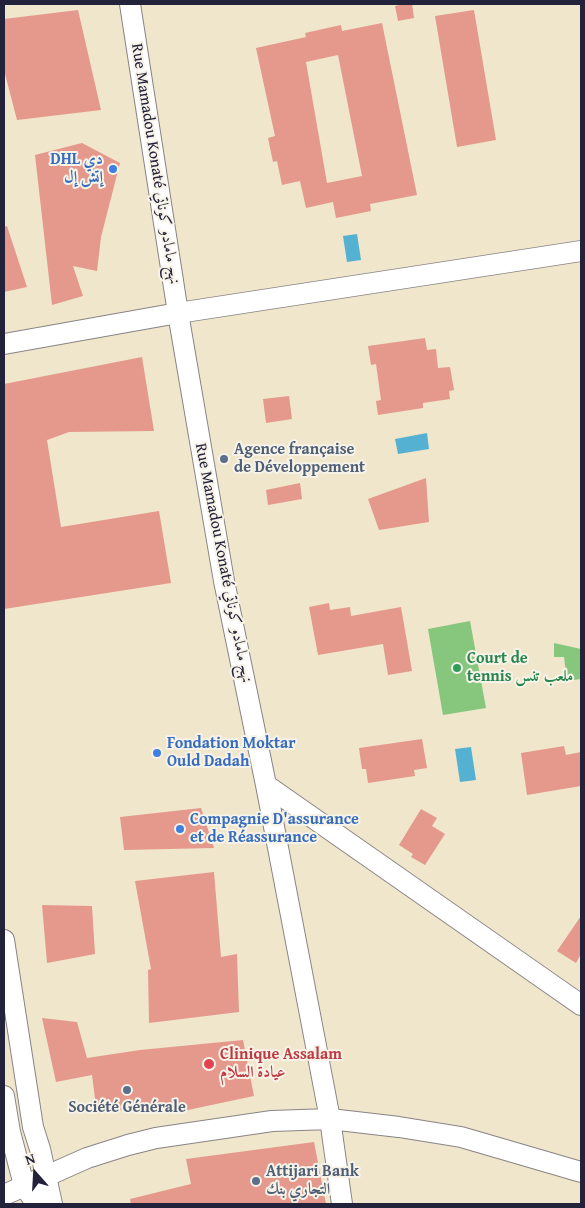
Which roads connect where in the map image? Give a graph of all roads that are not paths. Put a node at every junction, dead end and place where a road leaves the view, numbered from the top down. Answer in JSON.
{"nodes":[{"id":1,"x":130,"y":4,"type":"edge"},
{"id":2,"x":581,"y":251,"type":"edge"},
{"id":3,"x":178,"y":314,"type":"junction"},
{"id":4,"x":4,"y":344,"type":"edge"},
{"id":5,"x":266,"y":785,"type":"junction"},
{"id":6,"x":4,"y":940,"type":"edge"},
{"id":7,"x":581,"y":1005,"type":"edge"},
{"id":8,"x":4,"y":1096,"type":"edge"},
{"id":9,"x":330,"y":1120,"type":"junction"},
{"id":10,"x":581,"y":1172,"type":"edge"},
{"id":11,"x":46,"y":1176,"type":"junction"},
{"id":12,"x":24,"y":1186,"type":"junction"},
{"id":13,"x":4,"y":1195,"type":"edge"},
{"id":14,"x":36,"y":1204,"type":"edge"},
{"id":15,"x":52,"y":1204,"type":"edge"},
{"id":16,"x":342,"y":1204,"type":"edge"}],
"edges":[{"from":1,"to":3,"type":"street","name":"Rue Mamadou Konaté نهج مامادو كوناتي"},
{"from":2,"to":3,"type":"street"},
{"from":3,"to":4,"type":"street"},
{"from":3,"to":5,"type":"street","name":"Rue Mamadou Konaté نهج مامادو كوناتي"},
{"from":5,"to":7,"type":"street"},
{"from":5,"to":9,"type":"street","name":"Rue Mamadou Konaté نهج مامادو كوناتي"},
{"from":6,"to":11,"type":"street"},
{"from":8,"to":12,"type":"street"},
{"from":9,"to":10,"type":"street"},
{"from":9,"to":11,"type":"street"},
{"from":9,"to":16,"type":"street","name":"Rue Mamadou Konaté نهج مامادو كوناتي"},
{"from":11,"to":12,"type":"street"},
{"from":11,"to":15,"type":"street"},
{"from":12,"to":13,"type":"street"},
{"from":12,"to":14,"type":"street"}]}
